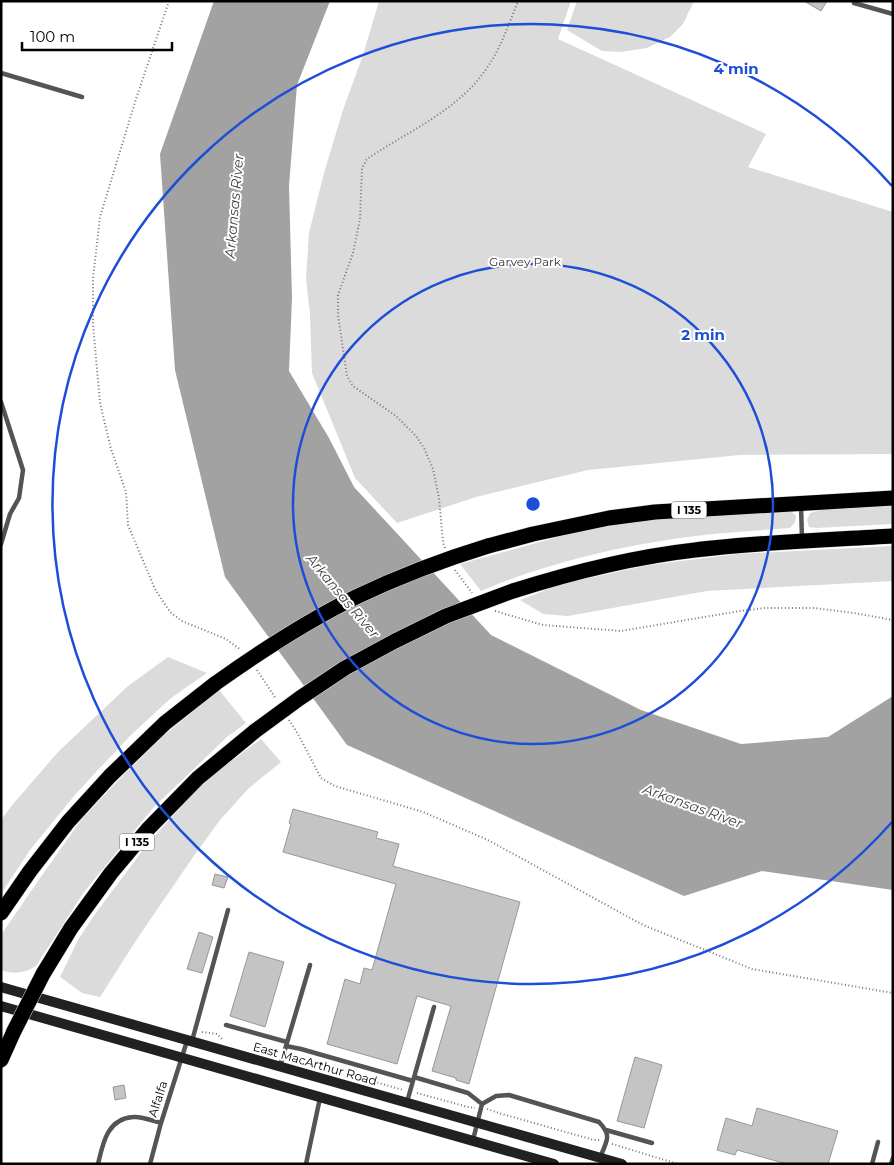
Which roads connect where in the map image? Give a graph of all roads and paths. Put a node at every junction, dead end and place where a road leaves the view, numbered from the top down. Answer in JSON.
{"nodes":[{"id":1,"x":517,"y":1,"type":"edge"},
{"id":2,"x":854,"y":3,"type":"dead end"},
{"id":3,"x":893,"y":14,"type":"edge"},
{"id":4,"x":1,"y":74,"type":"edge"},
{"id":5,"x":82,"y":97,"type":"dead end"},
{"id":6,"x":1,"y":402,"type":"edge"},
{"id":7,"x":893,"y":498,"type":"edge"},
{"id":8,"x":801,"y":503,"type":"junction"},
{"id":9,"x":1,"y":520,"type":"edge"},
{"id":10,"x":8,"y":522,"type":"junction"},
{"id":11,"x":893,"y":536,"type":"edge"},
{"id":12,"x":802,"y":542,"type":"junction"},
{"id":13,"x":1,"y":544,"type":"edge"},
{"id":14,"x":446,"y":550,"type":"dead end"},
{"id":15,"x":451,"y":564,"type":"dead end"},
{"id":16,"x":474,"y":595,"type":"dead end"},
{"id":17,"x":490,"y":610,"type":"dead end"},
{"id":18,"x":893,"y":620,"type":"edge"},
{"id":19,"x":228,"y":910,"type":"dead end"},
{"id":20,"x":1,"y":913,"type":"edge"},
{"id":21,"x":310,"y":965,"type":"dead end"},
{"id":22,"x":1,"y":987,"type":"edge"},
{"id":23,"x":1,"y":1006,"type":"edge"},
{"id":24,"x":434,"y":1006,"type":"dead end"},
{"id":25,"x":226,"y":1025,"type":"dead end"},
{"id":26,"x":195,"y":1030,"type":"junction"},
{"id":27,"x":189,"y":1041,"type":"junction"},
{"id":28,"x":224,"y":1041,"type":"dead end"},
{"id":29,"x":287,"y":1044,"type":"junction"},
{"id":30,"x":182,"y":1058,"type":"junction"},
{"id":31,"x":1,"y":1060,"type":"edge"},
{"id":32,"x":280,"y":1067,"type":"junction"},
{"id":33,"x":344,"y":1073,"type":"dead end"},
{"id":34,"x":414,"y":1079,"type":"junction"},
{"id":35,"x":410,"y":1092,"type":"junction"},
{"id":36,"x":320,"y":1098,"type":"junction"},
{"id":37,"x":407,"y":1103,"type":"junction"},
{"id":38,"x":482,"y":1106,"type":"junction"},
{"id":39,"x":161,"y":1123,"type":"junction"},
{"id":40,"x":478,"y":1123,"type":"junction"},
{"id":41,"x":606,"y":1130,"type":"junction"},
{"id":42,"x":472,"y":1141,"type":"junction"},
{"id":43,"x":606,"y":1142,"type":"junction"},
{"id":44,"x":878,"y":1142,"type":"dead end"},
{"id":45,"x":652,"y":1143,"type":"dead end"},
{"id":46,"x":600,"y":1158,"type":"junction"},
{"id":47,"x":893,"y":1158,"type":"edge"},
{"id":48,"x":98,"y":1164,"type":"edge"},
{"id":49,"x":150,"y":1164,"type":"edge"},
{"id":50,"x":306,"y":1164,"type":"edge"},
{"id":51,"x":554,"y":1164,"type":"edge"},
{"id":52,"x":622,"y":1164,"type":"edge"},
{"id":53,"x":678,"y":1164,"type":"edge"},
{"id":54,"x":872,"y":1164,"type":"edge"},
{"id":55,"x":891,"y":1164,"type":"edge"}],
"edges":[{"from":1,"to":14,"type":"path"},
{"from":2,"to":3,"type":"lane"},
{"from":4,"to":5,"type":"lane"},
{"from":6,"to":10,"type":"lane"},
{"from":7,"to":8,"type":"highway","number":"I 135"},
{"from":8,"to":12,"type":"lane"},
{"from":8,"to":20,"type":"highway","number":"I 135","bridge":true},
{"from":9,"to":10,"type":"lane"},
{"from":10,"to":13,"type":"lane"},
{"from":11,"to":12,"type":"highway","number":"I 135"},
{"from":12,"to":31,"type":"highway","number":"I 135","bridge":true},
{"from":15,"to":16,"type":"path"},
{"from":17,"to":18,"type":"path"},
{"from":19,"to":26,"type":"lane","name":"Alfalfa"},
{"from":21,"to":29,"type":"lane"},
{"from":22,"to":27,"type":"street","name":"East MacArthur Road"},
{"from":23,"to":30,"type":"street"},
{"from":24,"to":34,"type":"lane"},
{"from":25,"to":29,"type":"lane"},
{"from":26,"to":27,"type":"lane","name":"Alfalfa"},
{"from":26,"to":28,"type":"path"},
{"from":27,"to":30,"type":"lane","name":"Alfalfa"},
{"from":27,"to":32,"type":"street","name":"East MacArthur Road"},
{"from":29,"to":32,"type":"lane"},
{"from":29,"to":34,"type":"lane"},
{"from":30,"to":36,"type":"street"},
{"from":30,"to":39,"type":"lane","name":"Alfalfa"},
{"from":32,"to":37,"type":"street","name":"East MacArthur Road"},
{"from":33,"to":35,"type":"path"},
{"from":34,"to":35,"type":"lane"},
{"from":34,"to":38,"type":"lane"},
{"from":35,"to":37,"type":"lane"},
{"from":35,"to":38,"type":"path"},
{"from":36,"to":42,"type":"street"},
{"from":36,"to":50,"type":"lane"},
{"from":37,"to":40,"type":"street","name":"East MacArthur Road"},
{"from":38,"to":40,"type":"lane"},
{"from":38,"to":41,"type":"lane"},
{"from":38,"to":43,"type":"path"},
{"from":39,"to":48,"type":"lane"},
{"from":39,"to":49,"type":"lane","name":"Alfalfa"},
{"from":40,"to":42,"type":"lane"},
{"from":40,"to":46,"type":"street","name":"East MacArthur Road"},
{"from":41,"to":43,"type":"lane"},
{"from":41,"to":45,"type":"lane"},
{"from":42,"to":51,"type":"street"},
{"from":43,"to":46,"type":"lane"},
{"from":43,"to":53,"type":"path"},
{"from":44,"to":54,"type":"lane"},
{"from":46,"to":52,"type":"street","name":"East MacArthur Road"},
{"from":47,"to":55,"type":"lane"}]}
